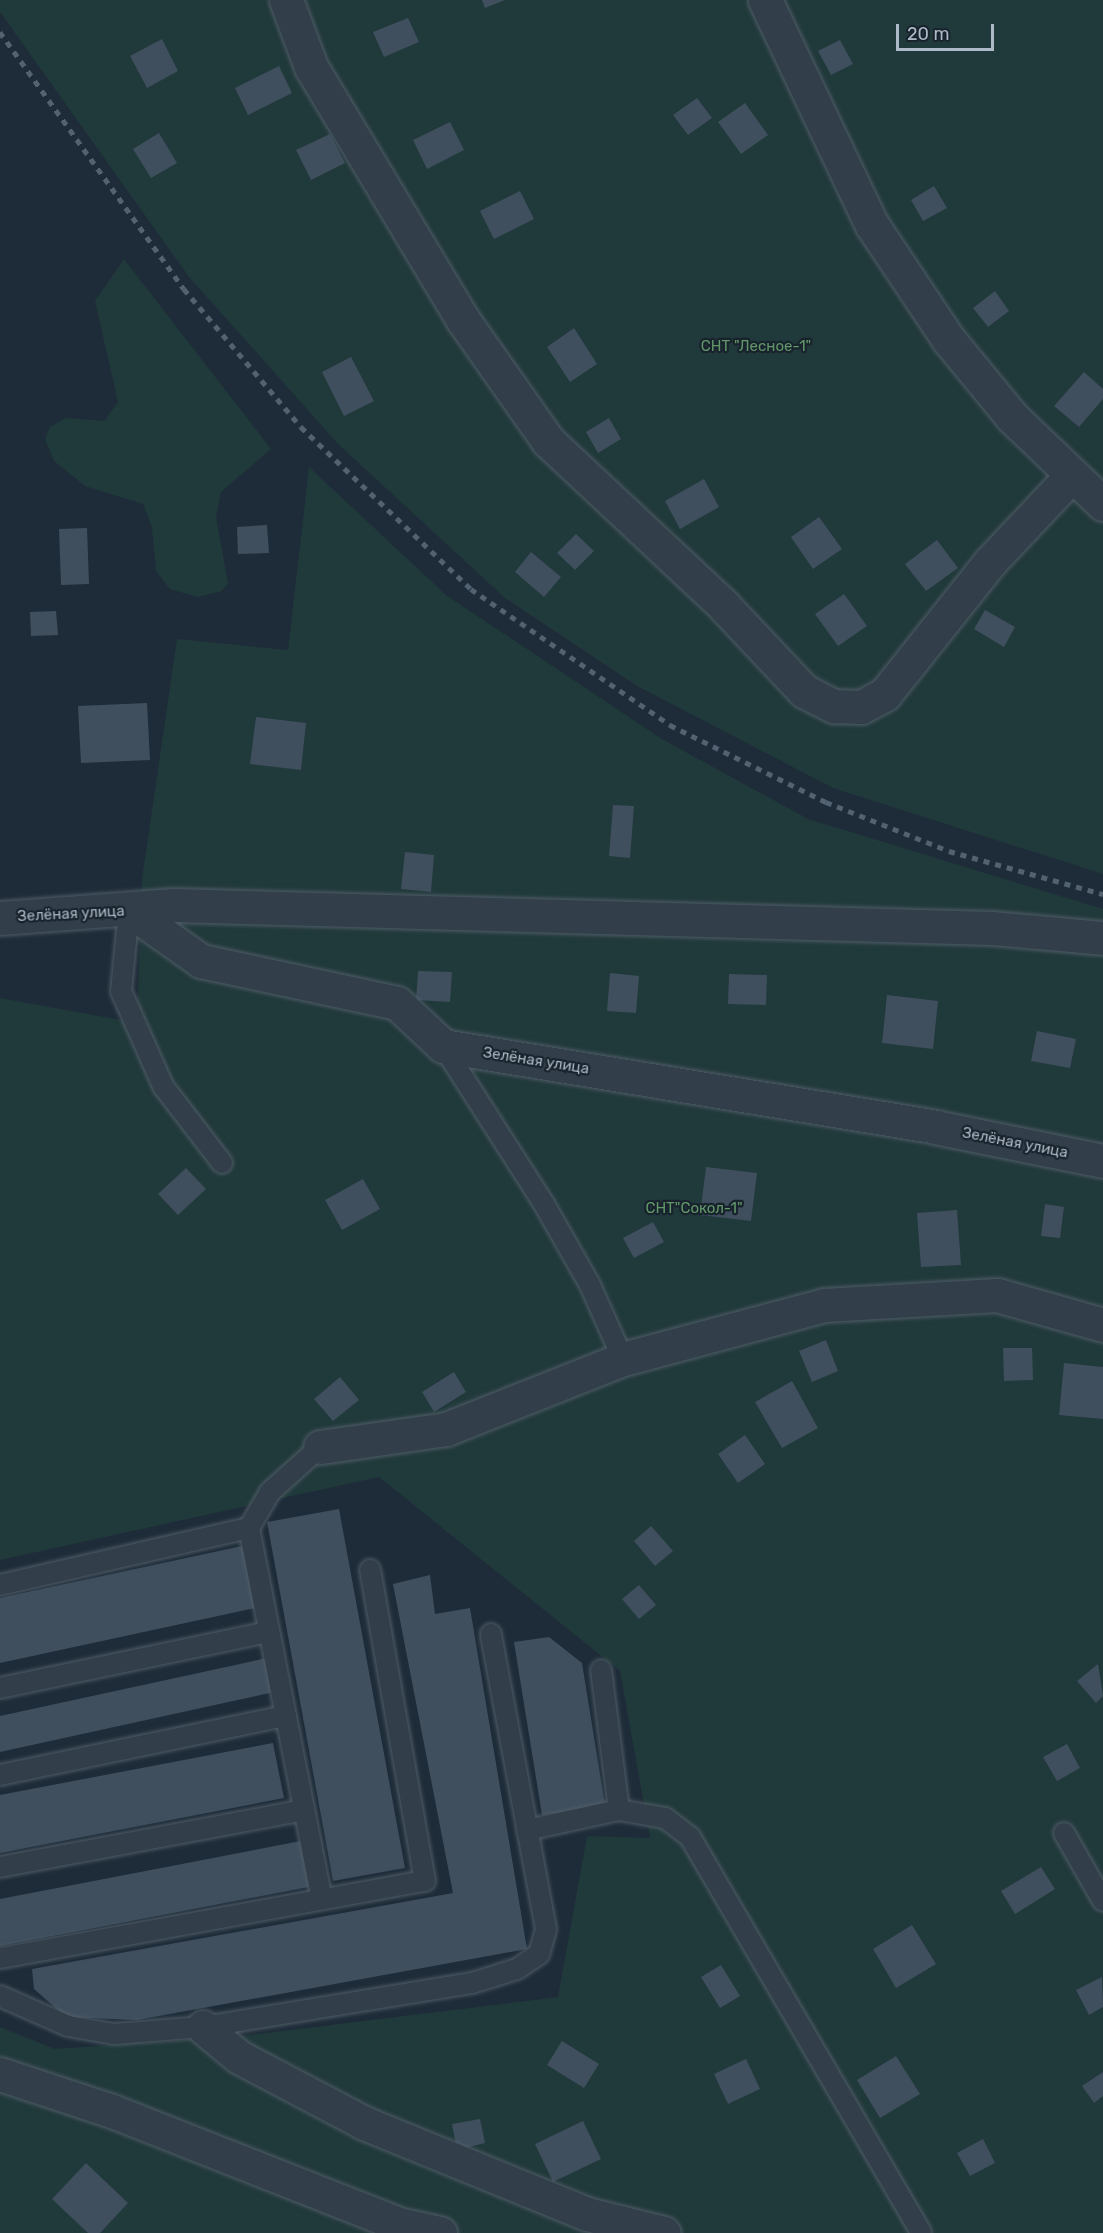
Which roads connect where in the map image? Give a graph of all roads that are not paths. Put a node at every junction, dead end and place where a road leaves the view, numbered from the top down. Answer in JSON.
{"nodes":[{"id":1,"x":286,"y":0,"type":"edge"},
{"id":2,"x":765,"y":0,"type":"edge"},
{"id":3,"x":1071,"y":476,"type":"junction"},
{"id":4,"x":1103,"y":504,"type":"edge"},
{"id":5,"x":129,"y":909,"type":"junction"},
{"id":6,"x":0,"y":918,"type":"edge"},
{"id":7,"x":1103,"y":938,"type":"edge"},
{"id":8,"x":443,"y":1046,"type":"junction"},
{"id":9,"x":1103,"y":1161,"type":"edge"},
{"id":10,"x":222,"y":1163,"type":"dead end"},
{"id":11,"x":1103,"y":1325,"type":"edge"},
{"id":12,"x":622,"y":1359,"type":"junction"},
{"id":13,"x":320,"y":1447,"type":"joint"},
{"id":14,"x":249,"y":1528,"type":"junction"},
{"id":15,"x":370,"y":1570,"type":"dead end"},
{"id":16,"x":0,"y":1585,"type":"edge"},
{"id":17,"x":269,"y":1632,"type":"junction"},
{"id":18,"x":491,"y":1634,"type":"dead end"},
{"id":19,"x":601,"y":1670,"type":"dead end"},
{"id":20,"x":0,"y":1688,"type":"edge"},
{"id":21,"x":286,"y":1716,"type":"junction"},
{"id":22,"x":0,"y":1775,"type":"edge"},
{"id":23,"x":304,"y":1810,"type":"junction"},
{"id":24,"x":619,"y":1810,"type":"junction"},
{"id":25,"x":527,"y":1830,"type":"junction"},
{"id":26,"x":1064,"y":1833,"type":"dead end"},
{"id":27,"x":0,"y":1867,"type":"edge"},
{"id":28,"x":322,"y":1899,"type":"junction"},
{"id":29,"x":1103,"y":1901,"type":"edge"},
{"id":30,"x":0,"y":1958,"type":"edge"},
{"id":31,"x":0,"y":1996,"type":"edge"},
{"id":32,"x":203,"y":2027,"type":"junction"},
{"id":33,"x":0,"y":2074,"type":"edge"},
{"id":34,"x":440,"y":2233,"type":"edge"},
{"id":35,"x":664,"y":2233,"type":"edge"},
{"id":36,"x":921,"y":2233,"type":"edge"}],
"edges":[{"from":1,"to":3,"type":"street"},
{"from":2,"to":3,"type":"street"},
{"from":3,"to":4,"type":"street"},
{"from":5,"to":6,"type":"street","name":"Зелёная улица"},
{"from":5,"to":7,"type":"street"},
{"from":5,"to":8,"type":"street","name":"Зелёная улица"},
{"from":5,"to":10,"type":"lane"},
{"from":8,"to":9,"type":"street","name":"Зелёная улица"},
{"from":8,"to":12,"type":"lane"},
{"from":11,"to":12,"type":"street"},
{"from":12,"to":13,"type":"street"},
{"from":13,"to":14,"type":"lane"},
{"from":14,"to":16,"type":"lane"},
{"from":14,"to":17,"type":"lane"},
{"from":15,"to":28,"type":"lane"},
{"from":17,"to":20,"type":"lane"},
{"from":17,"to":21,"type":"lane"},
{"from":18,"to":25,"type":"lane"},
{"from":19,"to":24,"type":"lane"},
{"from":21,"to":22,"type":"lane"},
{"from":21,"to":23,"type":"lane"},
{"from":23,"to":27,"type":"lane"},
{"from":23,"to":28,"type":"lane"},
{"from":24,"to":25,"type":"lane"},
{"from":24,"to":36,"type":"lane"},
{"from":25,"to":32,"type":"lane"},
{"from":26,"to":29,"type":"lane"},
{"from":28,"to":30,"type":"lane"},
{"from":31,"to":32,"type":"lane"},
{"from":32,"to":35,"type":"street"},
{"from":33,"to":34,"type":"street"}]}
